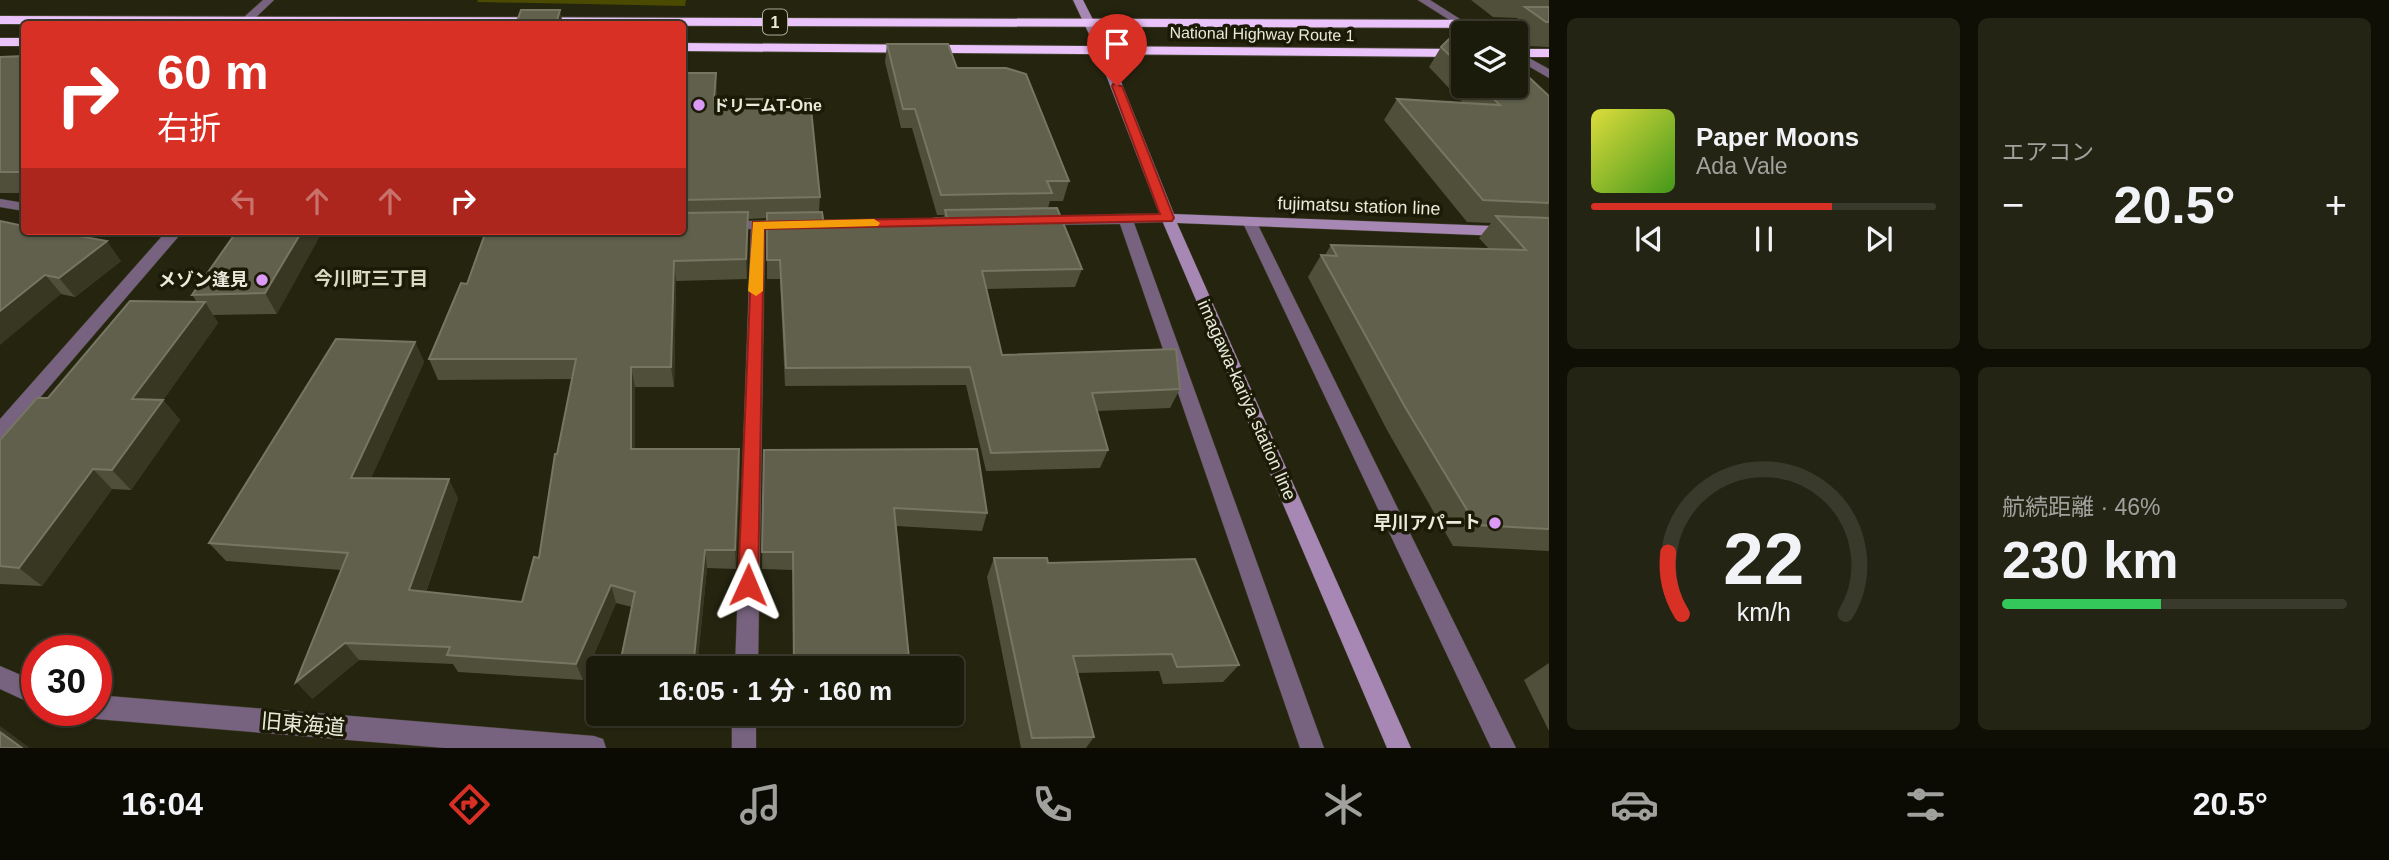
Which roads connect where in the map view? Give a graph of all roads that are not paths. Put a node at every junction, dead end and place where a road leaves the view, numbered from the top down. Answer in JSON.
{"nodes":[{"id":1,"x":269,"y":0,"type":"edge"},
{"id":2,"x":1078,"y":0,"type":"edge"},
{"id":3,"x":1423,"y":0,"type":"edge"},
{"id":4,"x":0,"y":20,"type":"edge"},
{"id":5,"x":246,"y":21,"type":"joint"},
{"id":6,"x":1455,"y":21,"type":"edge"},
{"id":7,"x":686,"y":22,"type":"edge"},
{"id":8,"x":1087,"y":23,"type":"junction"},
{"id":9,"x":1451,"y":23,"type":"edge"},
{"id":10,"x":1528,"y":24,"type":"edge"},
{"id":11,"x":1549,"y":24,"type":"edge"},
{"id":12,"x":0,"y":42,"type":"edge"},
{"id":13,"x":21,"y":42,"type":"edge"},
{"id":14,"x":686,"y":47,"type":"edge"},
{"id":15,"x":1102,"y":49,"type":"junction"},
{"id":16,"x":1451,"y":52,"type":"edge"},
{"id":17,"x":1528,"y":53,"type":"edge"},
{"id":18,"x":1549,"y":53,"type":"edge"},
{"id":19,"x":1528,"y":61,"type":"edge"},
{"id":20,"x":1549,"y":74,"type":"edge"},
{"id":21,"x":0,"y":203,"type":"edge"},
{"id":22,"x":21,"y":206,"type":"edge"},
{"id":23,"x":1125,"y":218,"type":"junction"},
{"id":24,"x":1168,"y":218,"type":"junction"},
{"id":25,"x":1022,"y":221,"type":"edge"},
{"id":26,"x":1249,"y":221,"type":"junction"},
{"id":27,"x":911,"y":223,"type":"edge"},
{"id":28,"x":758,"y":225,"type":"junction"},
{"id":29,"x":686,"y":226,"type":"edge"},
{"id":30,"x":1549,"y":233,"type":"edge"},
{"id":31,"x":168,"y":235,"type":"edge"},
{"id":32,"x":0,"y":431,"type":"edge"},
{"id":33,"x":746,"y":656,"type":"edge"},
{"id":34,"x":0,"y":677,"type":"edge"},
{"id":35,"x":21,"y":687,"type":"edge"},
{"id":36,"x":112,"y":707,"type":"edge"},
{"id":37,"x":744,"y":726,"type":"edge"},
{"id":38,"x":594,"y":748,"type":"edge"},
{"id":39,"x":744,"y":748,"type":"edge"},
{"id":40,"x":1312,"y":748,"type":"edge"},
{"id":41,"x":1399,"y":748,"type":"edge"},
{"id":42,"x":1504,"y":748,"type":"edge"}],
"edges":[{"from":1,"to":5,"type":"street"},
{"from":2,"to":8,"type":"main road"},
{"from":3,"to":6,"type":"street"},
{"from":4,"to":5,"type":"highway","name":"National Highway Route 1","number":"1"},
{"from":7,"to":8,"type":"highway","name":"National Highway Route 1","number":"1"},
{"from":8,"to":9,"type":"highway","name":"National Highway Route 1","number":"1"},
{"from":8,"to":15,"type":"main road"},
{"from":10,"to":11,"type":"highway","name":"National Highway Route 1","number":"1"},
{"from":12,"to":13,"type":"highway"},
{"from":14,"to":15,"type":"highway","name":"National Highway Route 1","number":"1"},
{"from":15,"to":16,"type":"highway","name":"National Highway Route 1","number":"1"},
{"from":15,"to":24,"type":"main road","name":"imagawa-kariya station line"},
{"from":17,"to":18,"type":"highway"},
{"from":19,"to":20,"type":"street"},
{"from":21,"to":22,"type":"street"},
{"from":23,"to":24,"type":"street"},
{"from":23,"to":25,"type":"street"},
{"from":23,"to":40,"type":"street"},
{"from":24,"to":26,"type":"main road","name":"fujimatsu station line"},
{"from":24,"to":41,"type":"main road","name":"imagawa-kariya station line"},
{"from":26,"to":30,"type":"main road","name":"fujimatsu station line"},
{"from":26,"to":42,"type":"street"},
{"from":27,"to":28,"type":"street"},
{"from":28,"to":29,"type":"street"},
{"from":28,"to":33,"type":"street"},
{"from":31,"to":32,"type":"street"},
{"from":34,"to":35,"type":"street"},
{"from":36,"to":38,"type":"street","name":"旧東海道"},
{"from":37,"to":39,"type":"street"}]}
